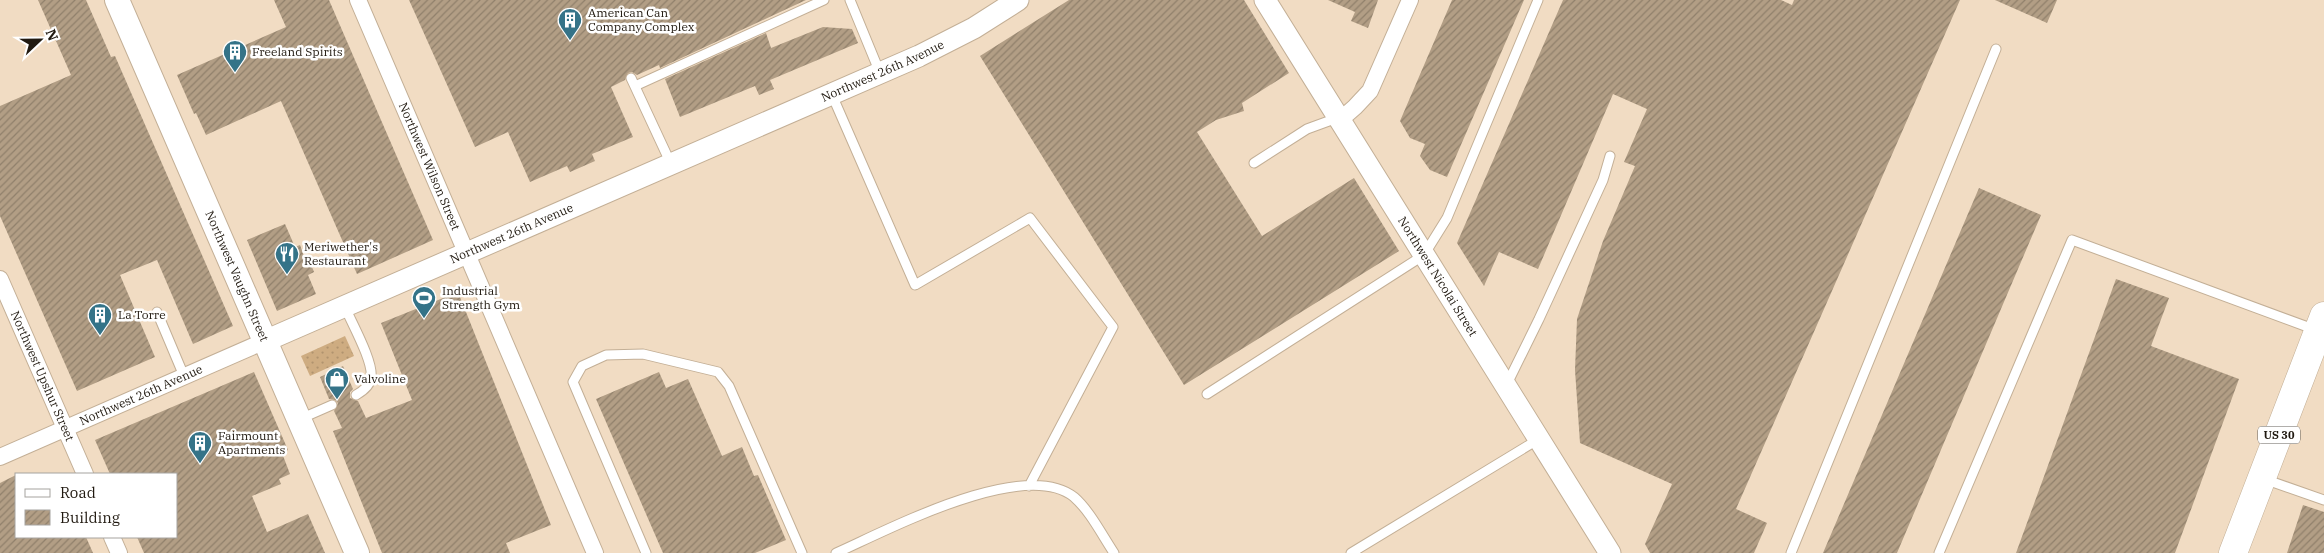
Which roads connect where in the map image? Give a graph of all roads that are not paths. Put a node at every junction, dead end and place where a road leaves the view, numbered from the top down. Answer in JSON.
{"nodes":[{"id":1,"x":117,"y":0,"type":"edge"},
{"id":2,"x":358,"y":0,"type":"edge"},
{"id":3,"x":824,"y":0,"type":"edge"},
{"id":4,"x":850,"y":0,"type":"edge"},
{"id":5,"x":1018,"y":0,"type":"edge"},
{"id":6,"x":1265,"y":0,"type":"edge"},
{"id":7,"x":1410,"y":0,"type":"edge"},
{"id":8,"x":1538,"y":0,"type":"edge"},
{"id":9,"x":1996,"y":49,"type":"dead end"},
{"id":10,"x":880,"y":74,"type":"junction"},
{"id":11,"x":832,"y":95,"type":"junction"},
{"id":12,"x":1338,"y":119,"type":"junction"},
{"id":13,"x":1610,"y":156,"type":"dead end"},
{"id":14,"x":1254,"y":163,"type":"dead end"},
{"id":15,"x":671,"y":164,"type":"junction"},
{"id":16,"x":466,"y":254,"type":"junction"},
{"id":17,"x":1424,"y":255,"type":"junction"},
{"id":18,"x":0,"y":279,"type":"edge"},
{"id":19,"x":344,"y":306,"type":"junction"},
{"id":20,"x":157,"y":312,"type":"dead end"},
{"id":21,"x":2321,"y":324,"type":"edge"},
{"id":22,"x":265,"y":341,"type":"junction"},
{"id":23,"x":184,"y":376,"type":"junction"},
{"id":24,"x":1506,"y":386,"type":"junction"},
{"id":25,"x":1207,"y":394,"type":"dead end"},
{"id":26,"x":356,"y":395,"type":"dead end"},
{"id":27,"x":332,"y":405,"type":"dead end"},
{"id":28,"x":299,"y":419,"type":"junction"},
{"id":29,"x":65,"y":428,"type":"junction"},
{"id":30,"x":1539,"y":439,"type":"junction"},
{"id":31,"x":0,"y":457,"type":"edge"},
{"id":32,"x":85,"y":473,"type":"edge"},
{"id":33,"x":2262,"y":478,"type":"junction"},
{"id":34,"x":1029,"y":486,"type":"junction"},
{"id":35,"x":2324,"y":500,"type":"edge"},
{"id":36,"x":112,"y":538,"type":"edge"},
{"id":37,"x":119,"y":553,"type":"edge"},
{"id":38,"x":357,"y":553,"type":"edge"},
{"id":39,"x":595,"y":553,"type":"edge"},
{"id":40,"x":646,"y":553,"type":"edge"},
{"id":41,"x":802,"y":553,"type":"edge"},
{"id":42,"x":836,"y":553,"type":"edge"},
{"id":43,"x":1114,"y":553,"type":"edge"},
{"id":44,"x":1351,"y":553,"type":"edge"},
{"id":45,"x":1610,"y":553,"type":"edge"},
{"id":46,"x":1791,"y":553,"type":"edge"},
{"id":47,"x":1939,"y":553,"type":"edge"},
{"id":48,"x":2233,"y":553,"type":"edge"}],
"edges":[{"from":1,"to":22,"type":"main road","name":"Northwest Vaughn Street"},
{"from":2,"to":16,"type":"street","name":"Northwest Wilson Street"},
{"from":3,"to":15,"type":"lane"},
{"from":4,"to":10,"type":"lane"},
{"from":5,"to":10,"type":"street","name":"Northwest 26th Avenue"},
{"from":6,"to":12,"type":"street","name":"Northwest Nicolai Street"},
{"from":7,"to":12,"type":"street"},
{"from":8,"to":17,"type":"lane"},
{"from":9,"to":46,"type":"lane"},
{"from":10,"to":11,"type":"street","name":"Northwest 26th Avenue"},
{"from":11,"to":15,"type":"street","name":"Northwest 26th Avenue"},
{"from":11,"to":34,"type":"lane"},
{"from":12,"to":14,"type":"lane"},
{"from":12,"to":17,"type":"street","name":"Northwest Nicolai Street"},
{"from":13,"to":24,"type":"lane"},
{"from":15,"to":16,"type":"street","name":"Northwest 26th Avenue"},
{"from":16,"to":19,"type":"street","name":"Northwest 26th Avenue"},
{"from":16,"to":39,"type":"street","name":"Northwest Wilson Street"},
{"from":17,"to":24,"type":"street","name":"Northwest Nicolai Street"},
{"from":17,"to":25,"type":"lane"},
{"from":18,"to":29,"type":"street","name":"Northwest Upshur Street"},
{"from":19,"to":22,"type":"street","name":"Northwest 26th Avenue"},
{"from":19,"to":26,"type":"lane"},
{"from":20,"to":23,"type":"lane"},
{"from":21,"to":33,"type":"highway","number":"US 30"},
{"from":21,"to":47,"type":"lane"},
{"from":22,"to":23,"type":"street","name":"Northwest 26th Avenue"},
{"from":22,"to":28,"type":"main road","name":"Northwest Vaughn Street"},
{"from":23,"to":29,"type":"street","name":"Northwest 26th Avenue"},
{"from":24,"to":30,"type":"street","name":"Northwest Nicolai Street"},
{"from":27,"to":28,"type":"lane"},
{"from":28,"to":38,"type":"main road","name":"Northwest Vaughn Street"},
{"from":29,"to":31,"type":"street","name":"Northwest 26th Avenue"},
{"from":29,"to":32,"type":"street","name":"Northwest Upshur Street"},
{"from":30,"to":44,"type":"lane"},
{"from":30,"to":45,"type":"street","name":"Northwest Nicolai Street"},
{"from":33,"to":35,"type":"lane"},
{"from":33,"to":48,"type":"highway","number":"US 30"},
{"from":34,"to":42,"type":"lane"},
{"from":34,"to":43,"type":"lane"},
{"from":36,"to":37,"type":"street"},
{"from":40,"to":41,"type":"lane"}]}
